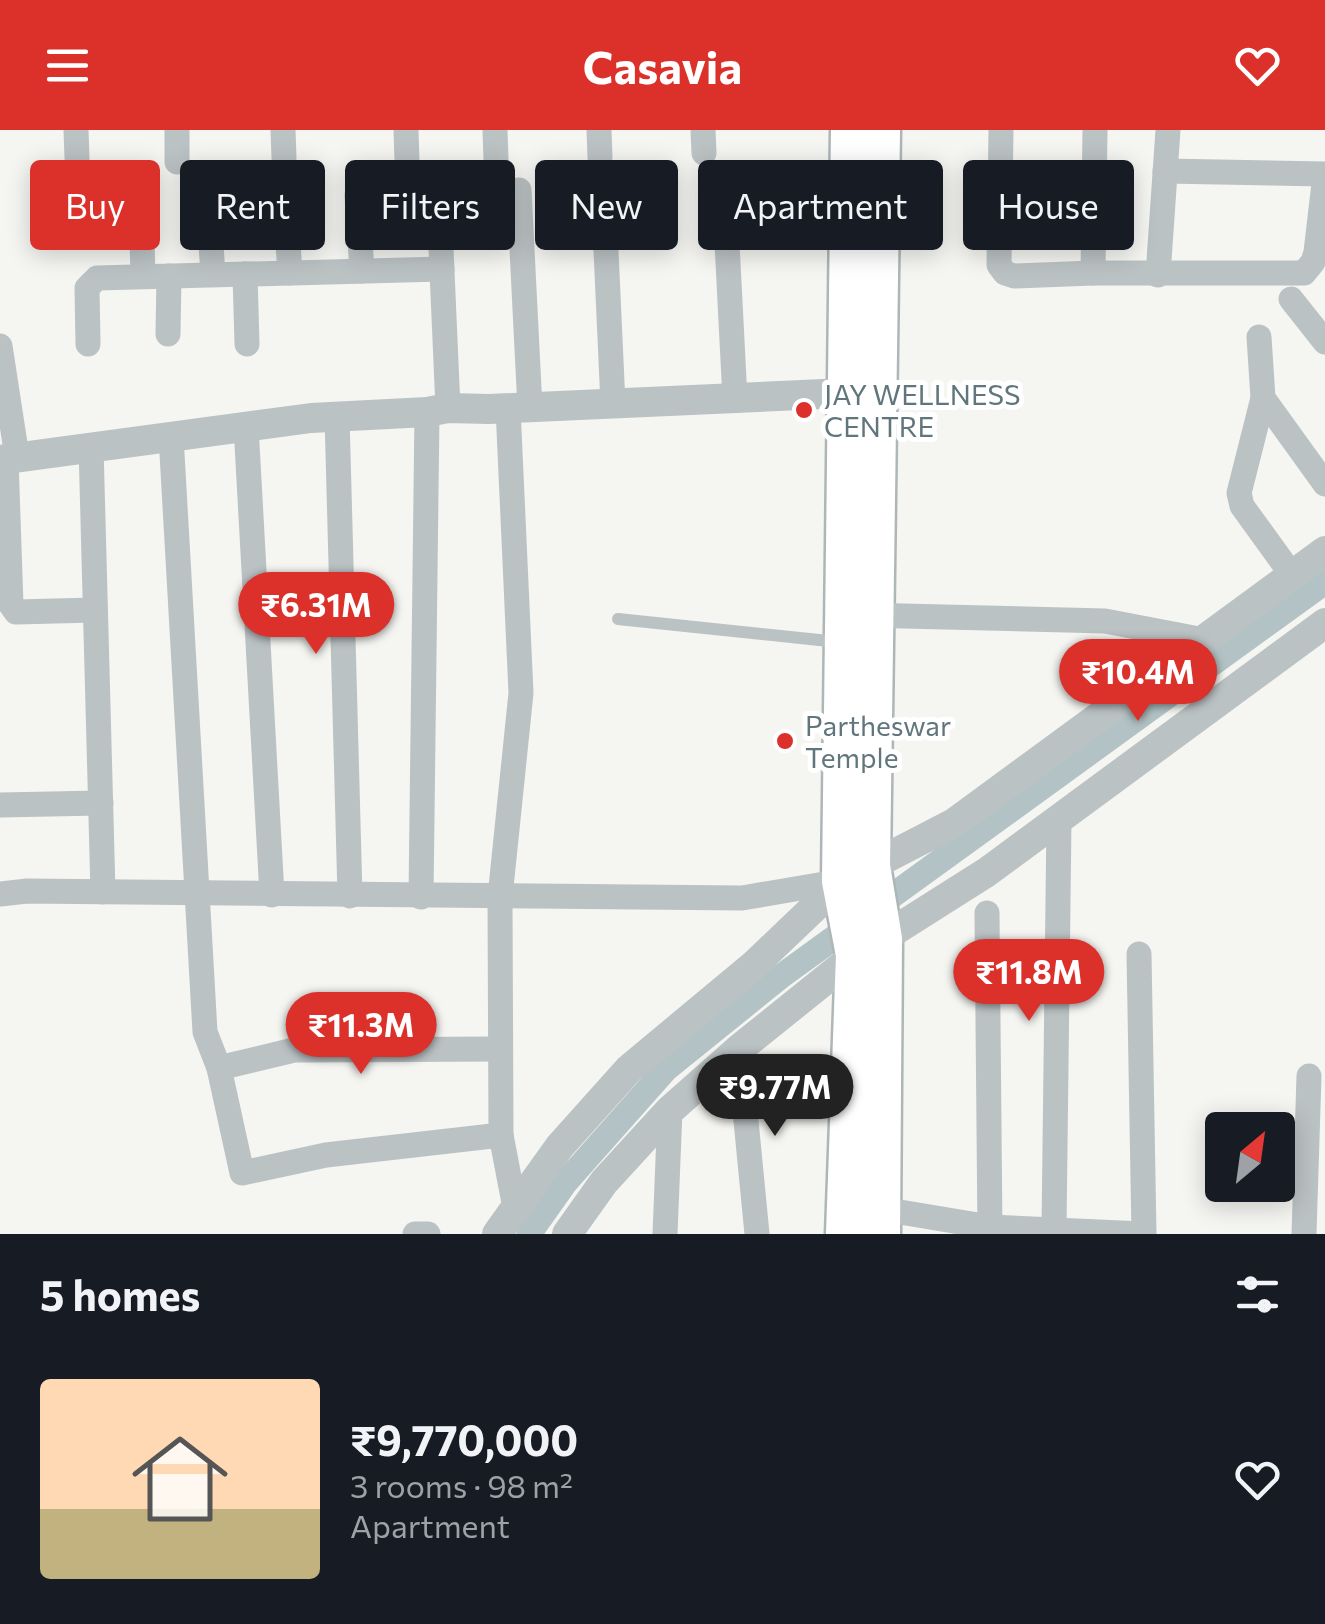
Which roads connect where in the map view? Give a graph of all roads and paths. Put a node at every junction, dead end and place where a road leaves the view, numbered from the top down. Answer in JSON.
{"nodes":[{"id":1,"x":76,"y":130,"type":"edge"},
{"id":2,"x":177,"y":130,"type":"edge"},
{"id":3,"x":284,"y":130,"type":"edge"},
{"id":4,"x":406,"y":130,"type":"edge"},
{"id":5,"x":496,"y":130,"type":"edge"},
{"id":6,"x":599,"y":130,"type":"edge"},
{"id":7,"x":851,"y":130,"type":"edge"},
{"id":8,"x":880,"y":130,"type":"edge"},
{"id":9,"x":1000,"y":130,"type":"edge"},
{"id":10,"x":1095,"y":130,"type":"edge"},
{"id":11,"x":1168,"y":130,"type":"edge"},
{"id":12,"x":600,"y":157,"type":"dead end"},
{"id":13,"x":284,"y":158,"type":"dead end"},
{"id":14,"x":77,"y":160,"type":"edge"},
{"id":15,"x":407,"y":160,"type":"edge"},
{"id":16,"x":496,"y":160,"type":"dead end"},
{"id":17,"x":177,"y":162,"type":"dead end"},
{"id":18,"x":1165,"y":171,"type":"junction"},
{"id":19,"x":1325,"y":175,"type":"edge"},
{"id":20,"x":519,"y":190,"type":"dead end"},
{"id":21,"x":142,"y":250,"type":"edge"},
{"id":22,"x":211,"y":250,"type":"edge"},
{"id":23,"x":288,"y":250,"type":"edge"},
{"id":24,"x":360,"y":250,"type":"edge"},
{"id":25,"x":441,"y":250,"type":"edge"},
{"id":26,"x":606,"y":250,"type":"edge"},
{"id":27,"x":727,"y":250,"type":"edge"},
{"id":28,"x":442,"y":268,"type":"junction"},
{"id":29,"x":362,"y":271,"type":"junction"},
{"id":30,"x":290,"y":273,"type":"junction"},
{"id":31,"x":1093,"y":273,"type":"junction"},
{"id":32,"x":213,"y":274,"type":"junction"},
{"id":33,"x":245,"y":274,"type":"junction"},
{"id":34,"x":1158,"y":274,"type":"junction"},
{"id":35,"x":142,"y":276,"type":"junction"},
{"id":36,"x":169,"y":276,"type":"junction"},
{"id":37,"x":1291,"y":299,"type":"dead end"},
{"id":38,"x":168,"y":334,"type":"dead end"},
{"id":39,"x":1259,"y":337,"type":"dead end"},
{"id":40,"x":1325,"y":342,"type":"edge"},
{"id":41,"x":88,"y":344,"type":"dead end"},
{"id":42,"x":247,"y":344,"type":"dead end"},
{"id":43,"x":0,"y":346,"type":"edge"},
{"id":44,"x":861,"y":392,"type":"junction"},
{"id":45,"x":1263,"y":398,"type":"junction"},
{"id":46,"x":735,"y":399,"type":"junction"},
{"id":47,"x":614,"y":404,"type":"junction"},
{"id":48,"x":519,"y":408,"type":"junction"},
{"id":49,"x":438,"y":410,"type":"junction"},
{"id":50,"x":337,"y":416,"type":"junction"},
{"id":51,"x":246,"y":426,"type":"junction"},
{"id":52,"x":171,"y":436,"type":"junction"},
{"id":53,"x":91,"y":446,"type":"junction"},
{"id":54,"x":8,"y":459,"type":"edge"},
{"id":55,"x":1325,"y":484,"type":"edge"},
{"id":56,"x":1325,"y":551,"type":"edge"},
{"id":57,"x":1292,"y":575,"type":"junction"},
{"id":58,"x":96,"y":610,"type":"junction"},
{"id":59,"x":618,"y":619,"type":"dead end"},
{"id":60,"x":855,"y":624,"type":"junction"},
{"id":61,"x":1325,"y":624,"type":"edge"},
{"id":62,"x":1204,"y":640,"type":"junction"},
{"id":63,"x":100,"y":803,"type":"junction"},
{"id":64,"x":0,"y":805,"type":"edge"},
{"id":65,"x":1059,"y":819,"type":"junction"},
{"id":66,"x":858,"y":885,"type":"junction"},
{"id":67,"x":103,"y":892,"type":"junction"},
{"id":68,"x":196,"y":893,"type":"junction"},
{"id":69,"x":0,"y":894,"type":"edge"},
{"id":70,"x":272,"y":894,"type":"junction"},
{"id":71,"x":350,"y":896,"type":"junction"},
{"id":72,"x":421,"y":897,"type":"junction"},
{"id":73,"x":500,"y":897,"type":"junction"},
{"id":74,"x":987,"y":913,"type":"dead end"},
{"id":75,"x":869,"y":947,"type":"junction"},
{"id":76,"x":1138,"y":954,"type":"dead end"},
{"id":77,"x":498,"y":1049,"type":"junction"},
{"id":78,"x":739,"y":1049,"type":"junction"},
{"id":79,"x":218,"y":1068,"type":"junction"},
{"id":80,"x":1309,"y":1076,"type":"dead end"},
{"id":81,"x":670,"y":1110,"type":"junction"},
{"id":82,"x":501,"y":1135,"type":"junction"},
{"id":83,"x":515,"y":1208,"type":"junction"},
{"id":84,"x":863,"y":1220,"type":"edge"},
{"id":85,"x":1054,"y":1230,"type":"junction"},
{"id":86,"x":990,"y":1231,"type":"edge"},
{"id":87,"x":1092,"y":1232,"type":"edge"},
{"id":88,"x":415,"y":1234,"type":"edge"},
{"id":89,"x":428,"y":1234,"type":"edge"},
{"id":90,"x":498,"y":1234,"type":"edge"},
{"id":91,"x":567,"y":1234,"type":"edge"},
{"id":92,"x":665,"y":1234,"type":"edge"},
{"id":93,"x":756,"y":1234,"type":"edge"},
{"id":94,"x":1143,"y":1234,"type":"edge"},
{"id":95,"x":1304,"y":1234,"type":"edge"}],
"edges":[{"from":1,"to":14,"type":"street"},
{"from":2,"to":17,"type":"street"},
{"from":3,"to":13,"type":"street"},
{"from":4,"to":15,"type":"street"},
{"from":5,"to":16,"type":"street"},
{"from":6,"to":12,"type":"street"},
{"from":7,"to":44,"type":"main road"},
{"from":8,"to":44,"type":"main road"},
{"from":9,"to":31,"type":"street"},
{"from":10,"to":31,"type":"street"},
{"from":11,"to":18,"type":"street"},
{"from":18,"to":19,"type":"street"},
{"from":18,"to":34,"type":"street"},
{"from":19,"to":34,"type":"street"},
{"from":20,"to":48,"type":"street"},
{"from":21,"to":35,"type":"street"},
{"from":22,"to":32,"type":"street"},
{"from":23,"to":30,"type":"street"},
{"from":24,"to":29,"type":"street"},
{"from":25,"to":28,"type":"street"},
{"from":26,"to":47,"type":"street"},
{"from":27,"to":46,"type":"street"},
{"from":28,"to":29,"type":"street"},
{"from":28,"to":49,"type":"street"},
{"from":29,"to":30,"type":"street"},
{"from":30,"to":33,"type":"street"},
{"from":31,"to":34,"type":"street"},
{"from":32,"to":33,"type":"street"},
{"from":32,"to":36,"type":"street"},
{"from":33,"to":42,"type":"street"},
{"from":35,"to":36,"type":"street"},
{"from":35,"to":41,"type":"street"},
{"from":36,"to":38,"type":"street"},
{"from":37,"to":40,"type":"street"},
{"from":39,"to":45,"type":"street"},
{"from":43,"to":54,"type":"street"},
{"from":44,"to":46,"type":"street"},
{"from":44,"to":60,"type":"main road"},
{"from":45,"to":55,"type":"street"},
{"from":45,"to":57,"type":"street"},
{"from":46,"to":47,"type":"street"},
{"from":47,"to":48,"type":"street"},
{"from":48,"to":49,"type":"street"},
{"from":48,"to":73,"type":"street"},
{"from":49,"to":50,"type":"street"},
{"from":49,"to":72,"type":"street"},
{"from":50,"to":51,"type":"street"},
{"from":50,"to":71,"type":"street"},
{"from":51,"to":52,"type":"street"},
{"from":51,"to":70,"type":"street"},
{"from":52,"to":53,"type":"street"},
{"from":52,"to":68,"type":"street"},
{"from":53,"to":54,"type":"street"},
{"from":53,"to":58,"type":"street"},
{"from":54,"to":58,"type":"street"},
{"from":56,"to":57,"type":"street"},
{"from":57,"to":62,"type":"street"},
{"from":58,"to":63,"type":"street"},
{"from":59,"to":60,"type":"lane"},
{"from":60,"to":62,"type":"street"},
{"from":60,"to":66,"type":"main road"},
{"from":61,"to":65,"type":"street"},
{"from":62,"to":66,"type":"street"},
{"from":63,"to":64,"type":"street"},
{"from":63,"to":67,"type":"street"},
{"from":65,"to":75,"type":"street"},
{"from":65,"to":85,"type":"street"},
{"from":66,"to":73,"type":"street"},
{"from":66,"to":75,"type":"main road"},
{"from":66,"to":83,"type":"street"},
{"from":67,"to":68,"type":"street"},
{"from":67,"to":69,"type":"street"},
{"from":68,"to":70,"type":"street"},
{"from":68,"to":79,"type":"street"},
{"from":70,"to":71,"type":"street"},
{"from":71,"to":72,"type":"street"},
{"from":72,"to":73,"type":"street"},
{"from":73,"to":77,"type":"street"},
{"from":74,"to":86,"type":"street"},
{"from":75,"to":78,"type":"street"},
{"from":75,"to":84,"type":"main road"},
{"from":76,"to":94,"type":"street"},
{"from":77,"to":79,"type":"street"},
{"from":77,"to":82,"type":"street"},
{"from":78,"to":81,"type":"street"},
{"from":78,"to":93,"type":"street"},
{"from":79,"to":82,"type":"street"},
{"from":80,"to":95,"type":"street"},
{"from":81,"to":91,"type":"street"},
{"from":81,"to":92,"type":"street"},
{"from":82,"to":83,"type":"street"},
{"from":83,"to":90,"type":"street"},
{"from":84,"to":86,"type":"street"},
{"from":85,"to":86,"type":"street"},
{"from":85,"to":87,"type":"street"},
{"from":87,"to":94,"type":"street"},
{"from":88,"to":89,"type":"street"}]}
